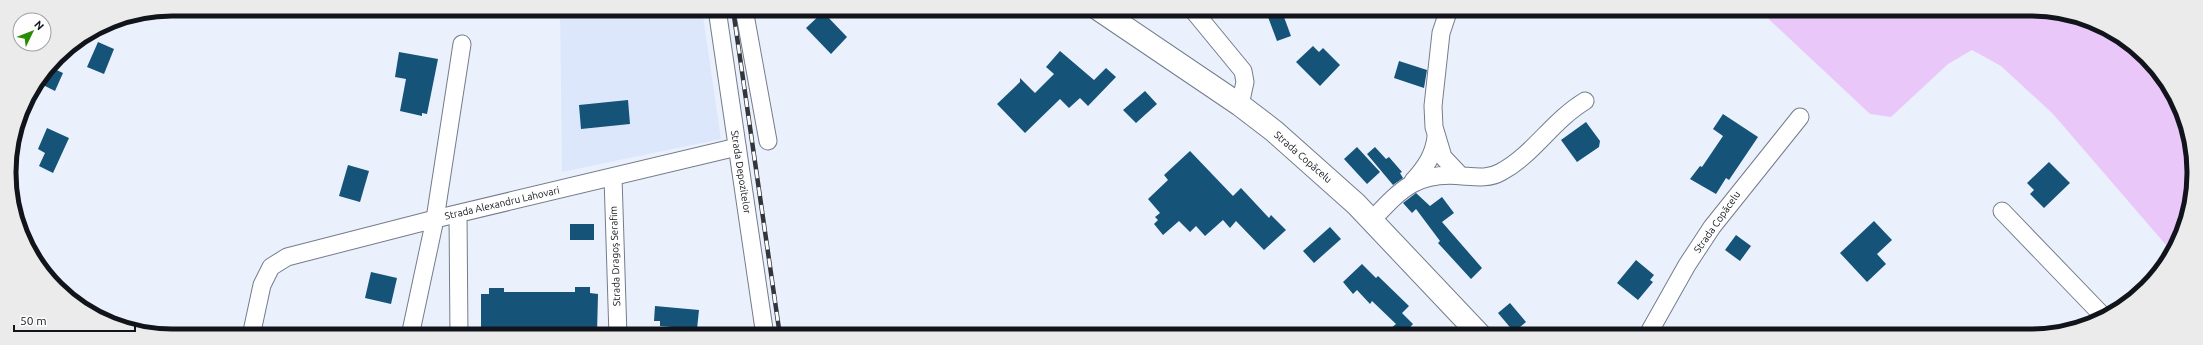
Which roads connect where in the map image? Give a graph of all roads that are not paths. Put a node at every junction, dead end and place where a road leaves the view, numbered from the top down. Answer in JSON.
{"nodes":[{"id":1,"x":719,"y":16,"type":"edge"},
{"id":2,"x":745,"y":16,"type":"edge"},
{"id":3,"x":1108,"y":16,"type":"edge"},
{"id":4,"x":1198,"y":16,"type":"edge"},
{"id":5,"x":1446,"y":16,"type":"edge"},
{"id":6,"x":462,"y":44,"type":"dead end"},
{"id":7,"x":1585,"y":101,"type":"dead end"},
{"id":8,"x":1240,"y":105,"type":"junction"},
{"id":9,"x":1800,"y":117,"type":"dead end"},
{"id":10,"x":1436,"y":137,"type":"junction"},
{"id":11,"x":768,"y":142,"type":"dead end"},
{"id":12,"x":736,"y":147,"type":"junction"},
{"id":13,"x":1460,"y":175,"type":"junction"},
{"id":14,"x":613,"y":177,"type":"junction"},
{"id":15,"x":1413,"y":181,"type":"junction"},
{"id":16,"x":2002,"y":211,"type":"dead end"},
{"id":17,"x":458,"y":214,"type":"junction"},
{"id":18,"x":435,"y":219,"type":"junction"},
{"id":19,"x":1372,"y":220,"type":"junction"},
{"id":20,"x":2099,"y":313,"type":"edge"},
{"id":21,"x":253,"y":329,"type":"edge"},
{"id":22,"x":411,"y":329,"type":"edge"},
{"id":23,"x":459,"y":329,"type":"edge"},
{"id":24,"x":618,"y":329,"type":"edge"},
{"id":25,"x":764,"y":329,"type":"edge"},
{"id":26,"x":1474,"y":329,"type":"edge"},
{"id":27,"x":1651,"y":329,"type":"edge"}],
"edges":[{"from":1,"to":12,"type":"street","name":"Strada Depozitelor"},
{"from":2,"to":11,"type":"street"},
{"from":3,"to":8,"type":"main road","name":"Strada Copăcelu"},
{"from":4,"to":8,"type":"street"},
{"from":5,"to":10,"type":"street"},
{"from":6,"to":18,"type":"street"},
{"from":7,"to":13,"type":"street"},
{"from":8,"to":19,"type":"main road","name":"Strada Copăcelu"},
{"from":9,"to":27,"type":"street","name":"Strada Copăcelu"},
{"from":10,"to":13,"type":"street"},
{"from":10,"to":15,"type":"street"},
{"from":12,"to":14,"type":"street","name":"Strada Alexandru Lahovari"},
{"from":12,"to":25,"type":"street","name":"Strada Depozitelor"},
{"from":13,"to":15,"type":"street"},
{"from":14,"to":17,"type":"street","name":"Strada Alexandru Lahovari"},
{"from":14,"to":24,"type":"street","name":"Strada Dragoș Serafim"},
{"from":15,"to":19,"type":"street"},
{"from":16,"to":20,"type":"street"},
{"from":17,"to":18,"type":"street","name":"Strada Alexandru Lahovari"},
{"from":17,"to":23,"type":"street"},
{"from":18,"to":21,"type":"street","name":"Strada Alexandru Lahovari"},
{"from":18,"to":22,"type":"street"},
{"from":19,"to":26,"type":"main road","name":"Strada Copăcelu"}]}
